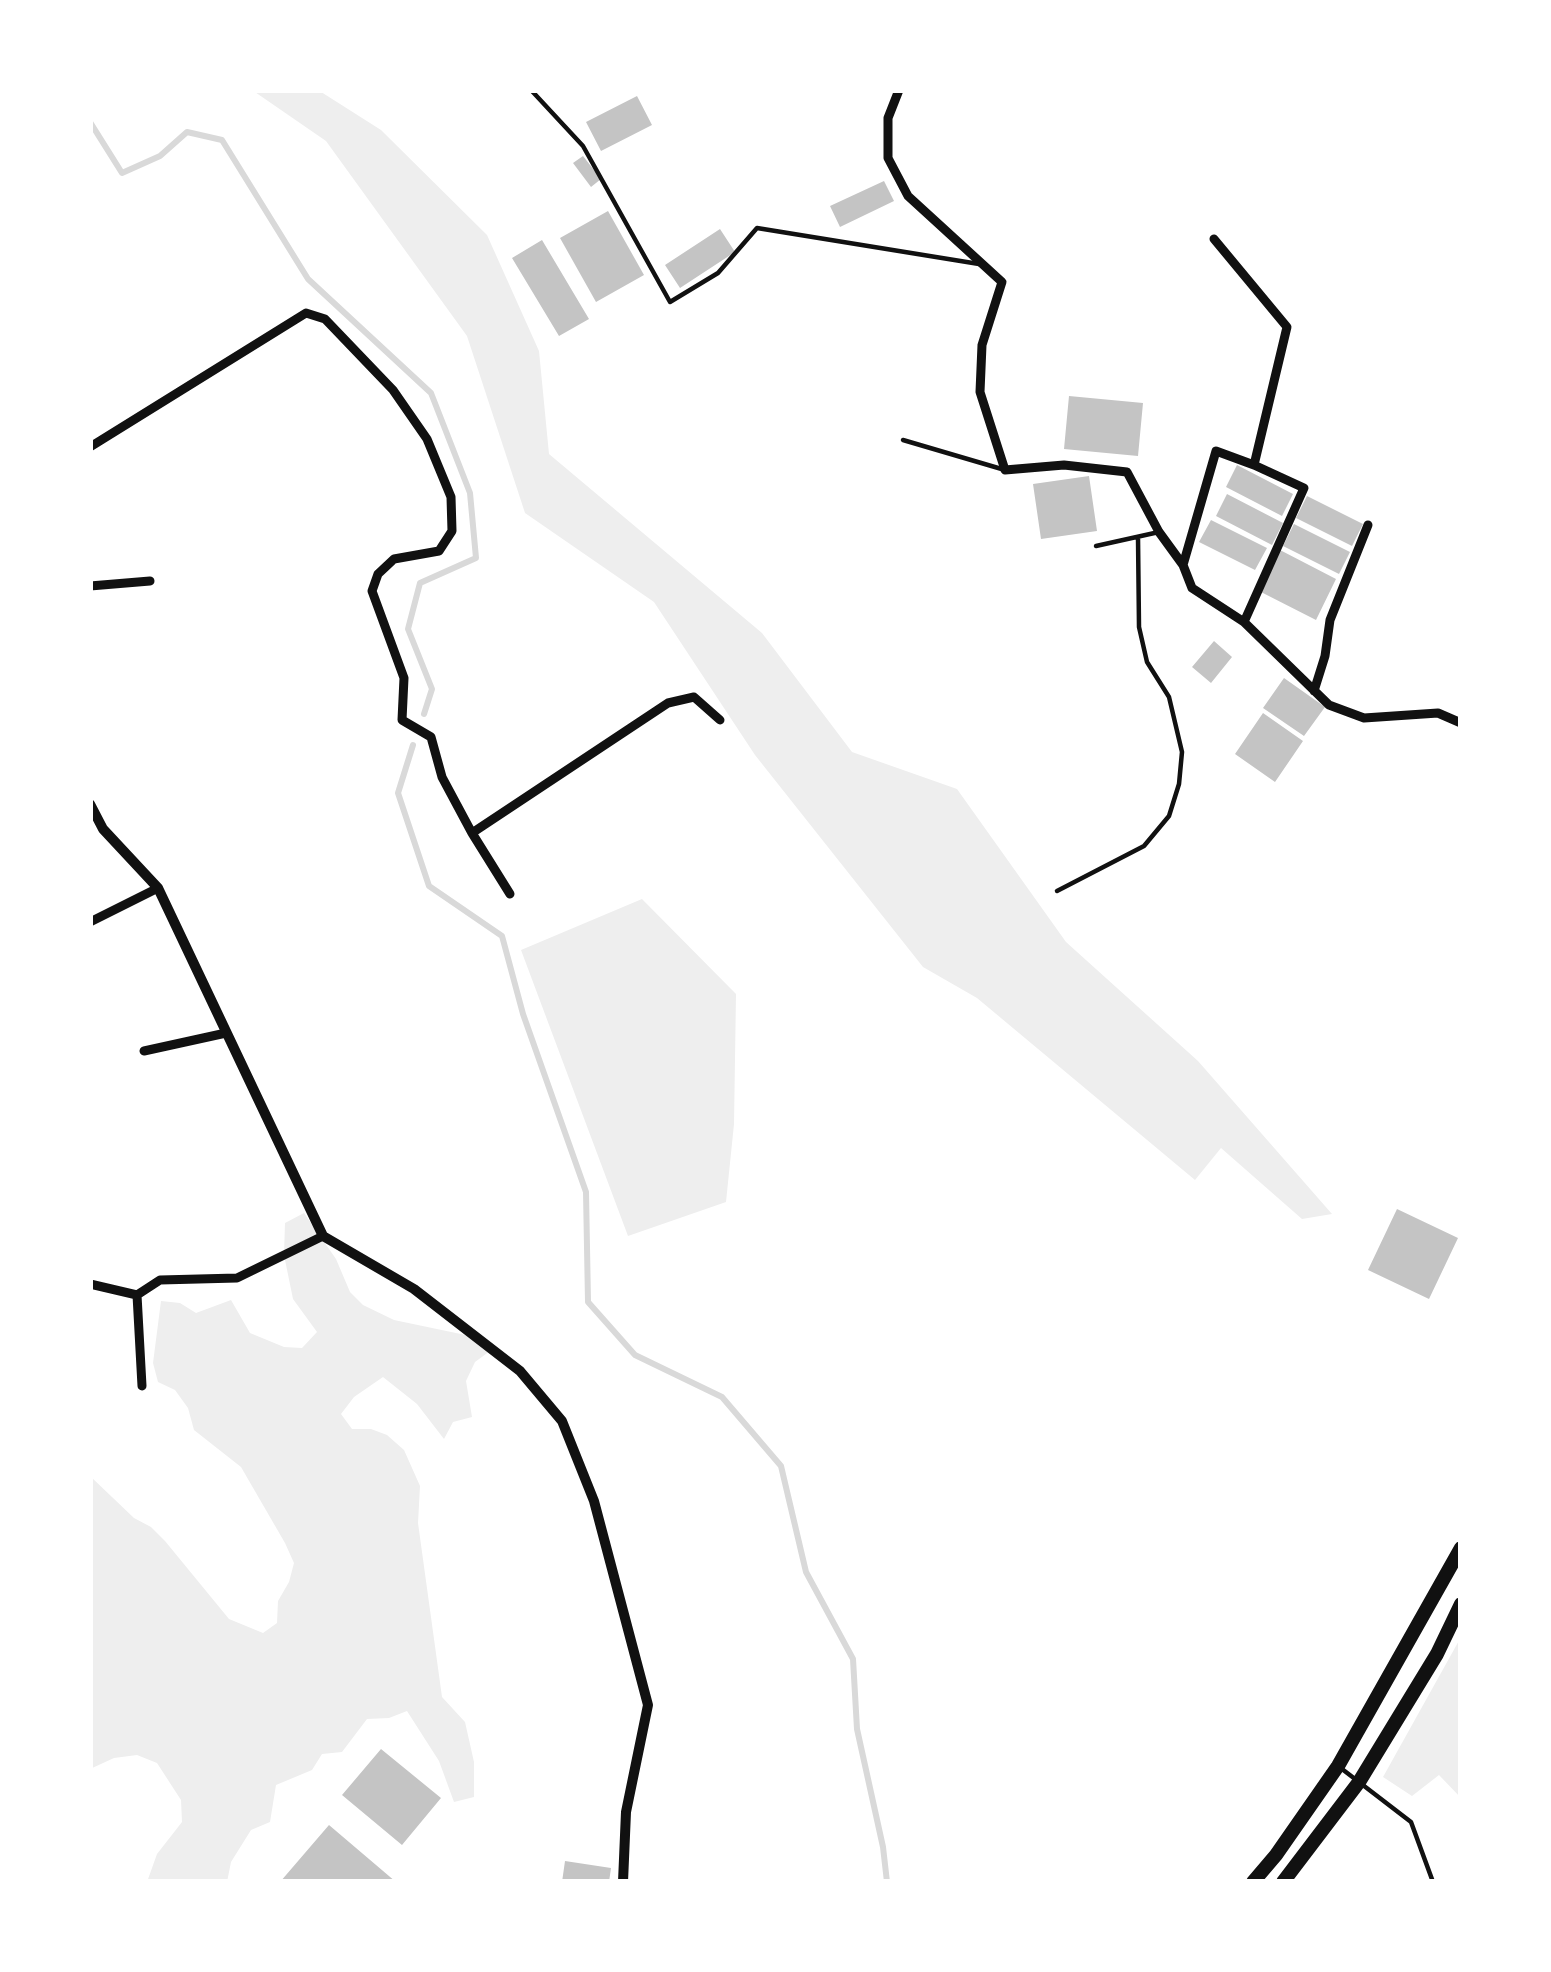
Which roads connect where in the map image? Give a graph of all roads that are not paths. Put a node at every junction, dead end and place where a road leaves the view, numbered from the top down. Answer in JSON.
{"nodes":[{"id":1,"x":531,"y":90,"type":"edge"},
{"id":2,"x":899,"y":90,"type":"edge"},
{"id":3,"x":1214,"y":239,"type":"dead end"},
{"id":4,"x":985,"y":265,"type":"junction"},
{"id":5,"x":903,"y":440,"type":"dead end"},
{"id":6,"x":90,"y":447,"type":"edge"},
{"id":7,"x":1254,"y":465,"type":"junction"},
{"id":8,"x":1005,"y":470,"type":"junction"},
{"id":9,"x":1368,"y":525,"type":"dead end"},
{"id":10,"x":1159,"y":532,"type":"junction"},
{"id":11,"x":1138,"y":536,"type":"junction"},
{"id":12,"x":1096,"y":546,"type":"dead end"},
{"id":13,"x":1183,"y":565,"type":"junction"},
{"id":14,"x":150,"y":581,"type":"dead end"},
{"id":15,"x":90,"y":586,"type":"edge"},
{"id":16,"x":1244,"y":622,"type":"junction"},
{"id":17,"x":1314,"y":691,"type":"junction"},
{"id":18,"x":720,"y":720,"type":"dead end"},
{"id":19,"x":1461,"y":723,"type":"edge"},
{"id":20,"x":90,"y":804,"type":"edge"},
{"id":21,"x":472,"y":833,"type":"junction"},
{"id":22,"x":158,"y":888,"type":"junction"},
{"id":23,"x":1057,"y":891,"type":"dead end"},
{"id":24,"x":509,"y":894,"type":"dead end"},
{"id":25,"x":90,"y":922,"type":"edge"},
{"id":26,"x":226,"y":1034,"type":"junction"},
{"id":27,"x":143,"y":1051,"type":"dead end"},
{"id":28,"x":322,"y":1236,"type":"junction"},
{"id":29,"x":90,"y":1284,"type":"edge"},
{"id":30,"x":136,"y":1295,"type":"junction"},
{"id":31,"x":142,"y":1386,"type":"dead end"},
{"id":32,"x":1461,"y":1548,"type":"edge"},
{"id":33,"x":1461,"y":1604,"type":"edge"},
{"id":34,"x":1338,"y":1766,"type":"junction"},
{"id":35,"x":1359,"y":1782,"type":"junction"},
{"id":36,"x":623,"y":1882,"type":"edge"},
{"id":37,"x":1253,"y":1882,"type":"edge"},
{"id":38,"x":1283,"y":1882,"type":"edge"},
{"id":39,"x":1433,"y":1882,"type":"edge"}],
"edges":[{"from":1,"to":4,"type":"lane"},
{"from":2,"to":4,"type":"street"},
{"from":3,"to":7,"type":"street"},
{"from":4,"to":8,"type":"street"},
{"from":5,"to":8,"type":"lane"},
{"from":6,"to":21,"type":"street"},
{"from":7,"to":13,"type":"street"},
{"from":7,"to":16,"type":"street"},
{"from":8,"to":10,"type":"street"},
{"from":9,"to":17,"type":"street"},
{"from":10,"to":11,"type":"lane"},
{"from":10,"to":13,"type":"street"},
{"from":11,"to":12,"type":"lane"},
{"from":11,"to":23,"type":"lane"},
{"from":13,"to":16,"type":"street"},
{"from":14,"to":15,"type":"street"},
{"from":16,"to":17,"type":"street"},
{"from":17,"to":19,"type":"street"},
{"from":18,"to":21,"type":"street"},
{"from":20,"to":22,"type":"street"},
{"from":21,"to":24,"type":"street"},
{"from":22,"to":25,"type":"street"},
{"from":22,"to":26,"type":"street"},
{"from":26,"to":27,"type":"street"},
{"from":26,"to":28,"type":"street"},
{"from":28,"to":30,"type":"street"},
{"from":28,"to":36,"type":"street"},
{"from":29,"to":30,"type":"street"},
{"from":30,"to":31,"type":"street"},
{"from":32,"to":34,"type":"main road"},
{"from":33,"to":35,"type":"main road"},
{"from":34,"to":35,"type":"lane"},
{"from":34,"to":37,"type":"main road"},
{"from":35,"to":38,"type":"main road"},
{"from":35,"to":39,"type":"lane"}]}
